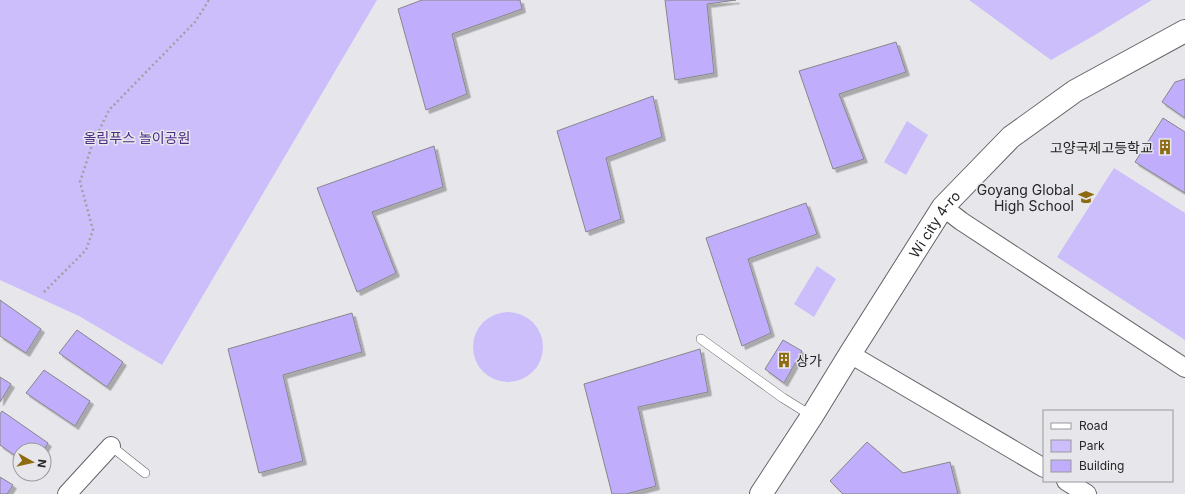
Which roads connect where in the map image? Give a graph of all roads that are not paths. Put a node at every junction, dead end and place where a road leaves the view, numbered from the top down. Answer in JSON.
{"nodes":[{"id":1,"x":1185,"y":31,"type":"edge"},
{"id":2,"x":943,"y":208,"type":"junction"},
{"id":3,"x":701,"y":339,"type":"dead end"},
{"id":4,"x":850,"y":354,"type":"junction"},
{"id":5,"x":1185,"y":368,"type":"edge"},
{"id":6,"x":812,"y":416,"type":"junction"},
{"id":7,"x":111,"y":446,"type":"joint"},
{"id":8,"x":1043,"y":467,"type":"edge"},
{"id":9,"x":145,"y":473,"type":"dead end"},
{"id":10,"x":1068,"y":482,"type":"edge"},
{"id":11,"x":67,"y":494,"type":"edge"},
{"id":12,"x":761,"y":494,"type":"edge"},
{"id":13,"x":1087,"y":494,"type":"edge"}],
"edges":[{"from":1,"to":2,"type":"street","name":"Wi city 4-ro"},
{"from":2,"to":4,"type":"street","name":"Wi city 4-ro"},
{"from":2,"to":5,"type":"street"},
{"from":3,"to":6,"type":"lane"},
{"from":4,"to":6,"type":"street","name":"Wi city 4-ro"},
{"from":4,"to":8,"type":"street"},
{"from":6,"to":12,"type":"street","name":"Wi city 4-ro"},
{"from":7,"to":9,"type":"lane"},
{"from":7,"to":11,"type":"street"},
{"from":10,"to":13,"type":"street"}]}
